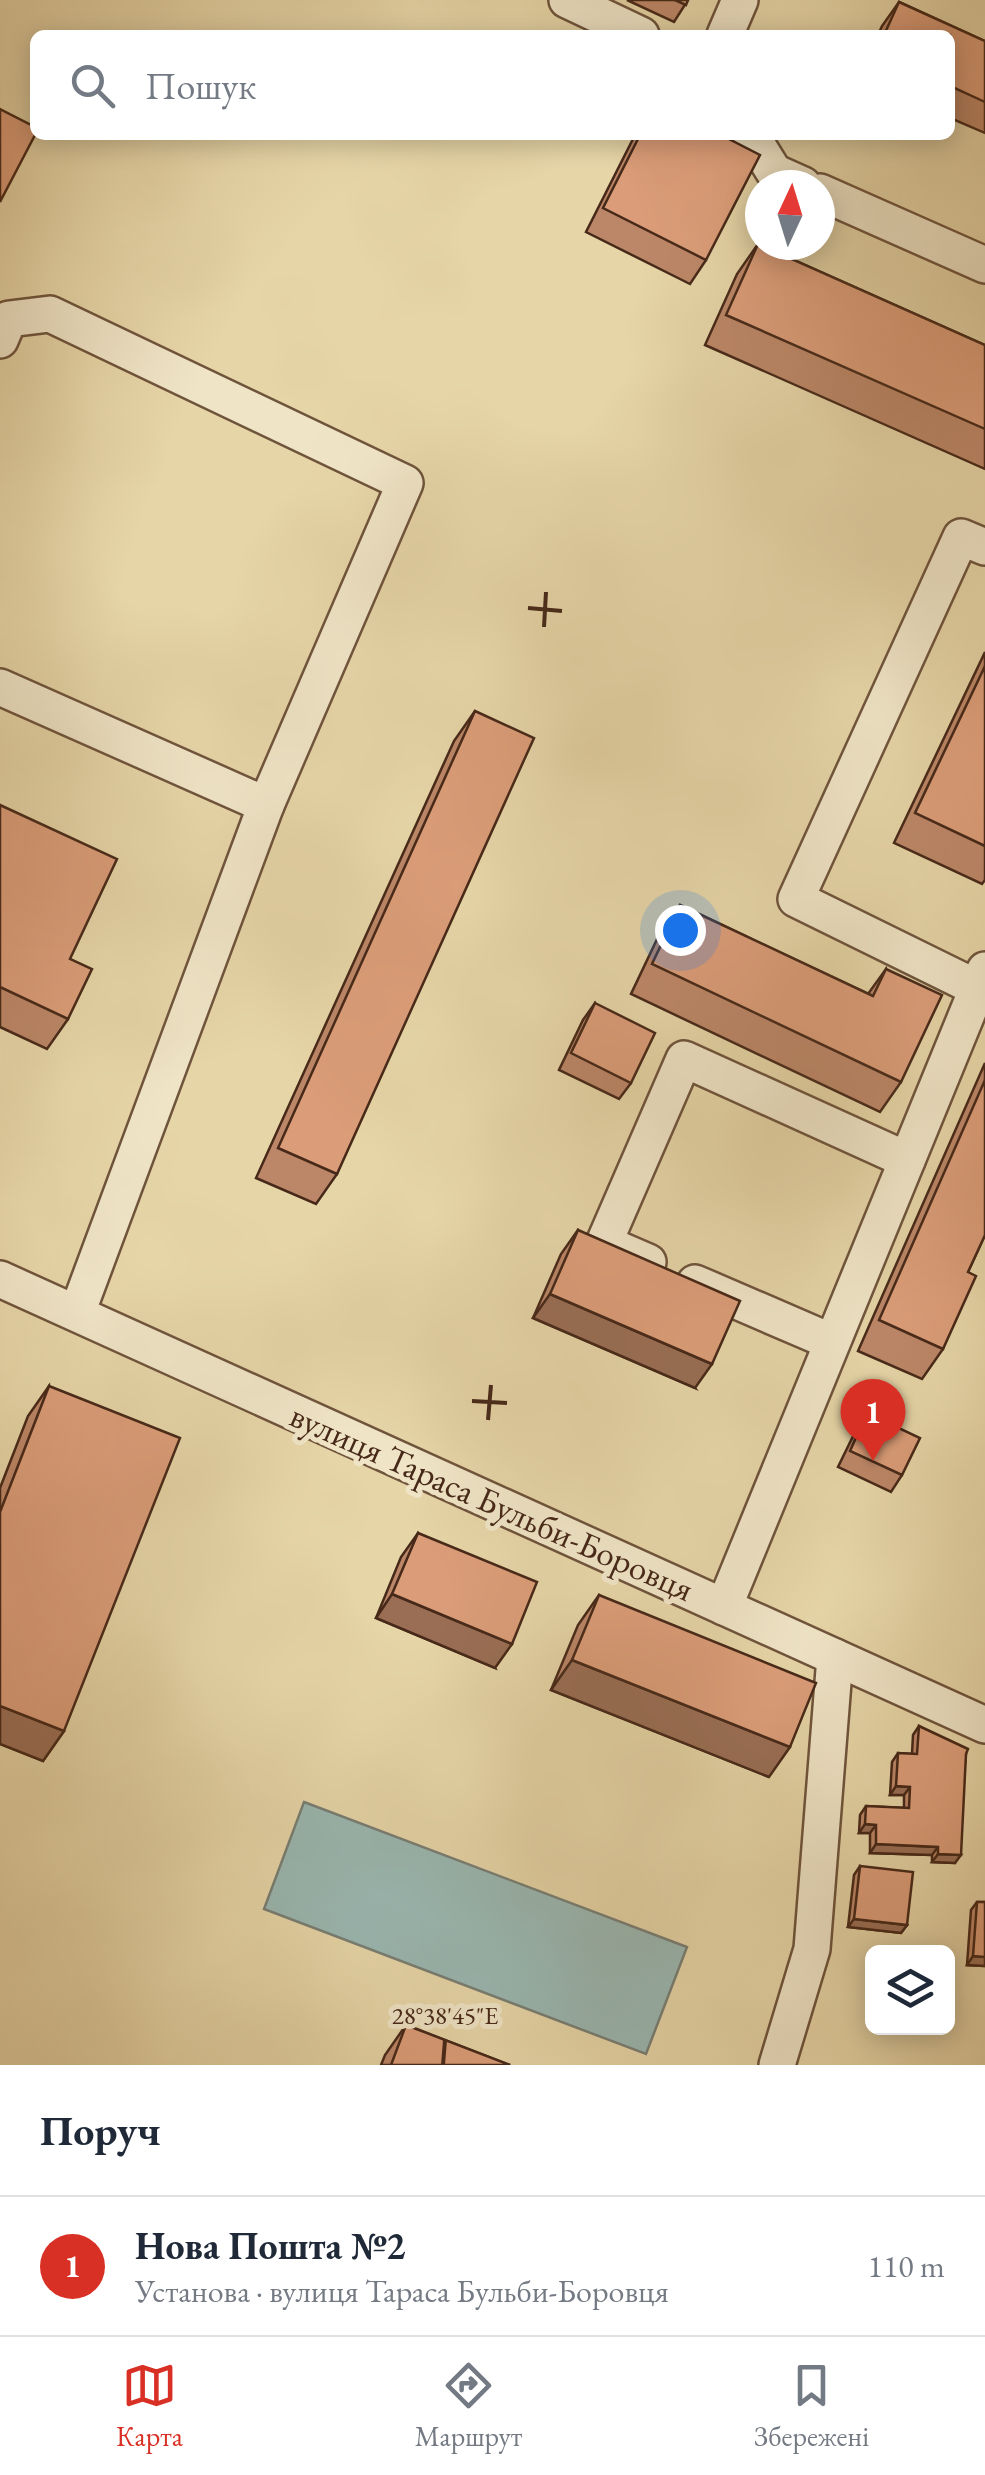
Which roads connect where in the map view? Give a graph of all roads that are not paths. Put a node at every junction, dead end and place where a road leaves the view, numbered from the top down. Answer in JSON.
{"nodes":[{"id":1,"x":567,"y":0,"type":"edge"},
{"id":2,"x":740,"y":0,"type":"edge"},
{"id":3,"x":630,"y":30,"type":"edge"},
{"id":4,"x":727,"y":30,"type":"edge"},
{"id":5,"x":754,"y":140,"type":"edge"},
{"id":6,"x":773,"y":170,"type":"edge"},
{"id":7,"x":835,"y":199,"type":"edge"},
{"id":8,"x":985,"y":265,"type":"edge"},
{"id":9,"x":0,"y":340,"type":"edge"},
{"id":10,"x":985,"y":547,"type":"edge"},
{"id":11,"x":0,"y":686,"type":"edge"},
{"id":12,"x":266,"y":805,"type":"junction"},
{"id":13,"x":981,"y":979,"type":"edge"},
{"id":14,"x":907,"y":1160,"type":"junction"},
{"id":15,"x":0,"y":1278,"type":"edge"},
{"id":16,"x":77,"y":1313,"type":"junction"},
{"id":17,"x":832,"y":1342,"type":"junction"},
{"id":18,"x":724,"y":1607,"type":"junction"},
{"id":19,"x":835,"y":1657,"type":"junction"},
{"id":20,"x":985,"y":1725,"type":"edge"},
{"id":21,"x":777,"y":2065,"type":"edge"}],
"edges":[{"from":1,"to":3,"type":"street"},
{"from":2,"to":4,"type":"street"},
{"from":5,"to":6,"type":"street"},
{"from":7,"to":8,"type":"street"},
{"from":9,"to":12,"type":"street"},
{"from":10,"to":13,"type":"street"},
{"from":11,"to":12,"type":"street"},
{"from":12,"to":16,"type":"street"},
{"from":13,"to":14,"type":"street"},
{"from":14,"to":17,"type":"street"},
{"from":14,"to":17,"type":"street"},
{"from":15,"to":16,"type":"street","name":"вулиця Тараса Бульби-Боровця"},
{"from":16,"to":18,"type":"street","name":"вулиця Тараса Бульби-Боровця"},
{"from":17,"to":18,"type":"street"},
{"from":18,"to":19,"type":"street","name":"вулиця Тараса Бульби-Боровця"},
{"from":19,"to":20,"type":"street","name":"вулиця Тараса Бульби-Боровця"},
{"from":19,"to":21,"type":"street"}]}
